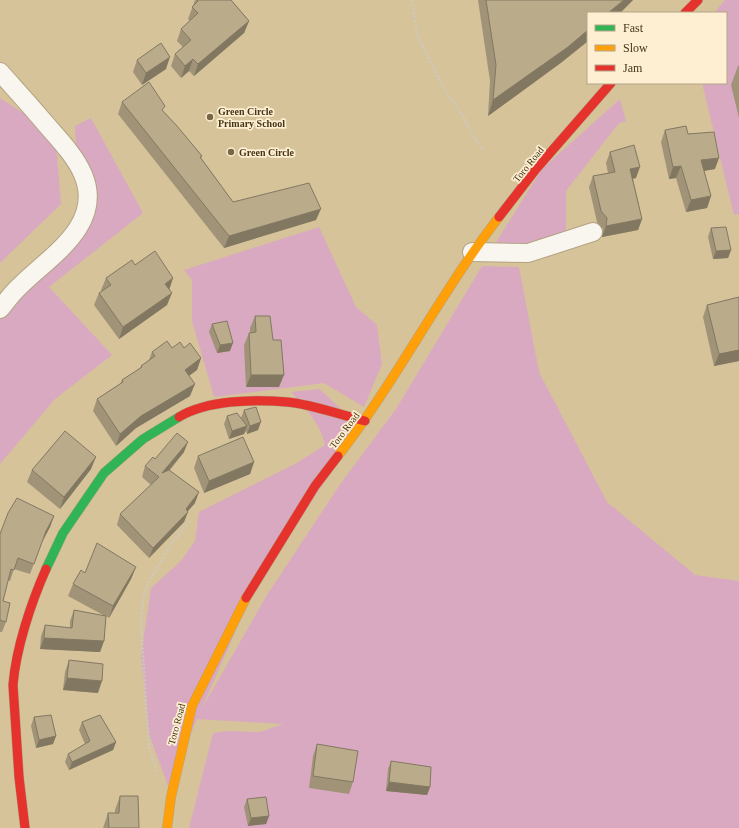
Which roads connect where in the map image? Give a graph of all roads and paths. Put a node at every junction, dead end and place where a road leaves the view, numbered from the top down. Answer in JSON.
{"nodes":[{"id":1,"x":412,"y":0,"type":"edge"},
{"id":2,"x":698,"y":0,"type":"edge"},
{"id":3,"x":686,"y":12,"type":"edge"},
{"id":4,"x":0,"y":72,"type":"edge"},
{"id":5,"x":610,"y":84,"type":"edge"},
{"id":6,"x":483,"y":150,"type":"dead end"},
{"id":7,"x":593,"y":232,"type":"dead end"},
{"id":8,"x":472,"y":252,"type":"junction"},
{"id":9,"x":0,"y":309,"type":"edge"},
{"id":10,"x":365,"y":421,"type":"junction"},
{"id":11,"x":191,"y":520,"type":"dead end"},
{"id":12,"x":171,"y":797,"type":"junction"},
{"id":13,"x":25,"y":828,"type":"edge"},
{"id":14,"x":167,"y":828,"type":"edge"}],
"edges":[{"from":1,"to":6,"type":"path"},
{"from":2,"to":3,"type":"main road"},
{"from":4,"to":9,"type":"street"},
{"from":5,"to":8,"type":"main road","name":"Toro Road"},
{"from":7,"to":8,"type":"street"},
{"from":8,"to":10,"type":"main road","name":"Toro Road"},
{"from":10,"to":12,"type":"main road","name":"Toro Road"},
{"from":10,"to":13,"type":"main road"},
{"from":11,"to":12,"type":"path"},
{"from":12,"to":14,"type":"main road","name":"Toro Road"}]}
